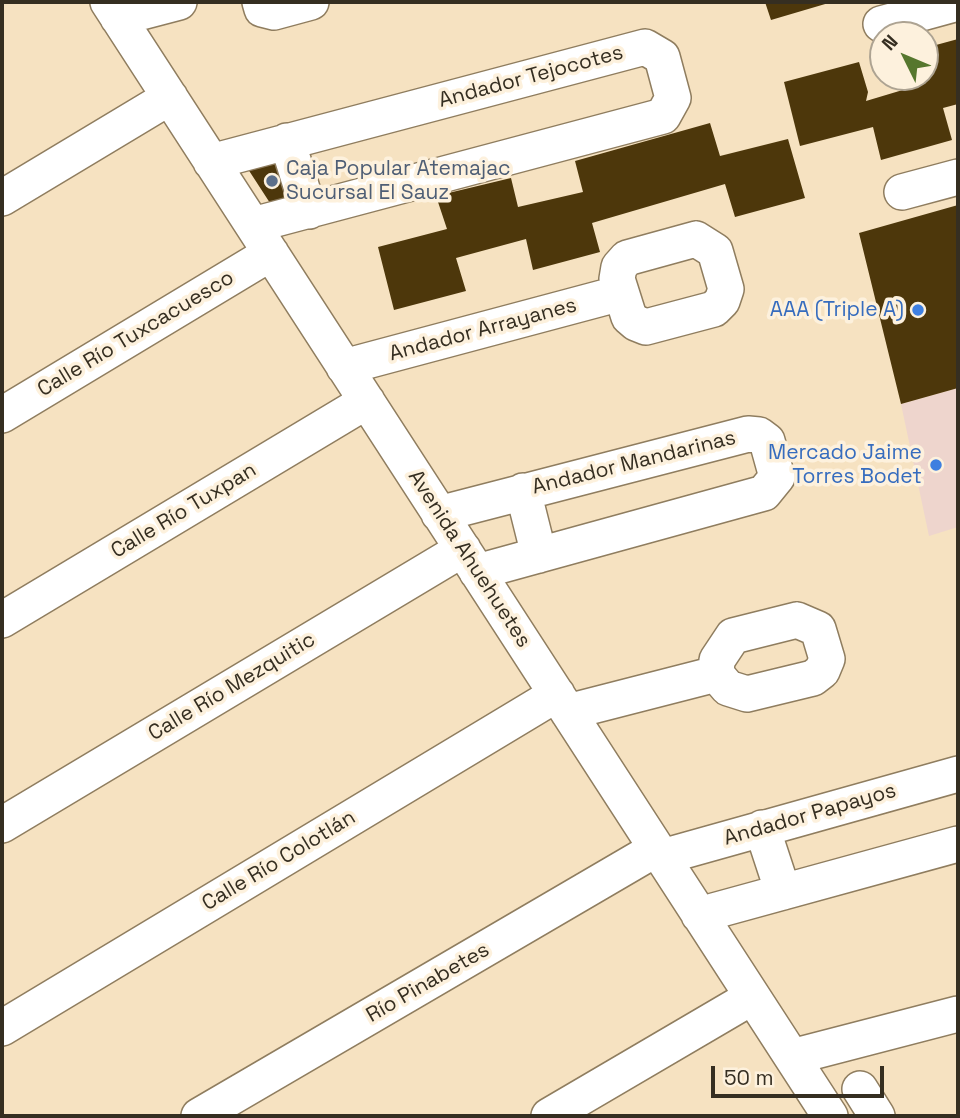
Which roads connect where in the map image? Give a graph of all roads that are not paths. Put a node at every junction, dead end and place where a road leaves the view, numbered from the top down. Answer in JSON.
{"nodes":[{"id":1,"x":178,"y":2,"type":"edge"},
{"id":2,"x":260,"y":2,"type":"edge"},
{"id":3,"x":311,"y":2,"type":"edge"},
{"id":4,"x":958,"y":3,"type":"edge"},
{"id":5,"x":113,"y":10,"type":"edge"},
{"id":6,"x":892,"y":21,"type":"edge"},
{"id":7,"x":170,"y":97,"type":"junction"},
{"id":8,"x":287,"y":141,"type":"junction"},
{"id":9,"x":211,"y":162,"type":"junction"},
{"id":10,"x":958,"y":177,"type":"edge"},
{"id":11,"x":902,"y":192,"type":"dead end"},
{"id":12,"x":2,"y":198,"type":"edge"},
{"id":13,"x":309,"y":211,"type":"junction"},
{"id":14,"x":262,"y":239,"type":"junction"},
{"id":15,"x":621,"y":293,"type":"dead end"},
{"id":16,"x":344,"y":366,"type":"junction"},
{"id":17,"x":366,"y":401,"type":"junction"},
{"id":18,"x":2,"y":415,"type":"edge"},
{"id":19,"x":523,"y":491,"type":"junction"},
{"id":20,"x":439,"y":514,"type":"junction"},
{"id":21,"x":539,"y":555,"type":"junction"},
{"id":22,"x":470,"y":561,"type":"junction"},
{"id":23,"x":2,"y":620,"type":"edge"},
{"id":24,"x":716,"y":674,"type":"dead end"},
{"id":25,"x":562,"y":703,"type":"junction"},
{"id":26,"x":958,"y":774,"type":"edge"},
{"id":27,"x":2,"y":825,"type":"edge"},
{"id":28,"x":762,"y":828,"type":"junction"},
{"id":29,"x":958,"y":844,"type":"edge"},
{"id":30,"x":659,"y":853,"type":"junction"},
{"id":31,"x":783,"y":892,"type":"junction"},
{"id":32,"x":699,"y":915,"type":"junction"},
{"id":33,"x":752,"y":997,"type":"junction"},
{"id":34,"x":958,"y":1014,"type":"edge"},
{"id":35,"x":2,"y":1028,"type":"edge"},
{"id":36,"x":792,"y":1057,"type":"junction"},
{"id":37,"x":199,"y":1116,"type":"edge"},
{"id":38,"x":549,"y":1116,"type":"edge"},
{"id":39,"x":830,"y":1116,"type":"edge"}],
"edges":[{"from":1,"to":5,"type":"street"},
{"from":2,"to":3,"type":"street"},
{"from":4,"to":6,"type":"street"},
{"from":5,"to":7,"type":"street","name":"Avenida Ahuehuetes"},
{"from":7,"to":9,"type":"street","name":"Avenida Ahuehuetes"},
{"from":7,"to":12,"type":"street"},
{"from":8,"to":9,"type":"street","name":"Andador Tejocotes"},
{"from":8,"to":13,"type":"street"},
{"from":8,"to":13,"type":"street","name":"Andador Tejocotes"},
{"from":9,"to":14,"type":"street","name":"Avenida Ahuehuetes"},
{"from":10,"to":11,"type":"street"},
{"from":13,"to":14,"type":"street","name":"Andador Tejocotes"},
{"from":14,"to":16,"type":"street","name":"Avenida Ahuehuetes"},
{"from":14,"to":18,"type":"street","name":"Calle Río Tuxcacuesco"},
{"from":15,"to":16,"type":"street","name":"Andador Arrayanes"},
{"from":16,"to":17,"type":"street","name":"Avenida Ahuehuetes"},
{"from":17,"to":20,"type":"street","name":"Avenida Ahuehuetes"},
{"from":17,"to":23,"type":"street","name":"Calle Río Tuxpan"},
{"from":19,"to":20,"type":"street","name":"Andador Mandarinas"},
{"from":19,"to":21,"type":"street"},
{"from":19,"to":21,"type":"street","name":"Andador Mandarinas"},
{"from":20,"to":22,"type":"street","name":"Avenida Ahuehuetes"},
{"from":21,"to":22,"type":"street","name":"Andador Mandarinas"},
{"from":22,"to":25,"type":"street","name":"Avenida Ahuehuetes"},
{"from":22,"to":27,"type":"street","name":"Calle Río Mezquitic"},
{"from":24,"to":25,"type":"street","name":"Calle Río Colotlán"},
{"from":25,"to":30,"type":"street","name":"Avenida Ahuehuetes"},
{"from":25,"to":35,"type":"street","name":"Calle Río Colotlán"},
{"from":26,"to":28,"type":"street","name":"Andador Papayos"},
{"from":28,"to":30,"type":"street","name":"Andador Papayos"},
{"from":28,"to":31,"type":"street"},
{"from":29,"to":31,"type":"street"},
{"from":30,"to":32,"type":"street","name":"Avenida Ahuehuetes"},
{"from":30,"to":37,"type":"street","name":"Río Pinabetes"},
{"from":31,"to":32,"type":"street"},
{"from":32,"to":33,"type":"street","name":"Avenida Ahuehuetes"},
{"from":33,"to":36,"type":"street","name":"Avenida Ahuehuetes"},
{"from":33,"to":38,"type":"street"},
{"from":34,"to":36,"type":"street"},
{"from":36,"to":39,"type":"street","name":"Avenida Ahuehuetes"}]}
